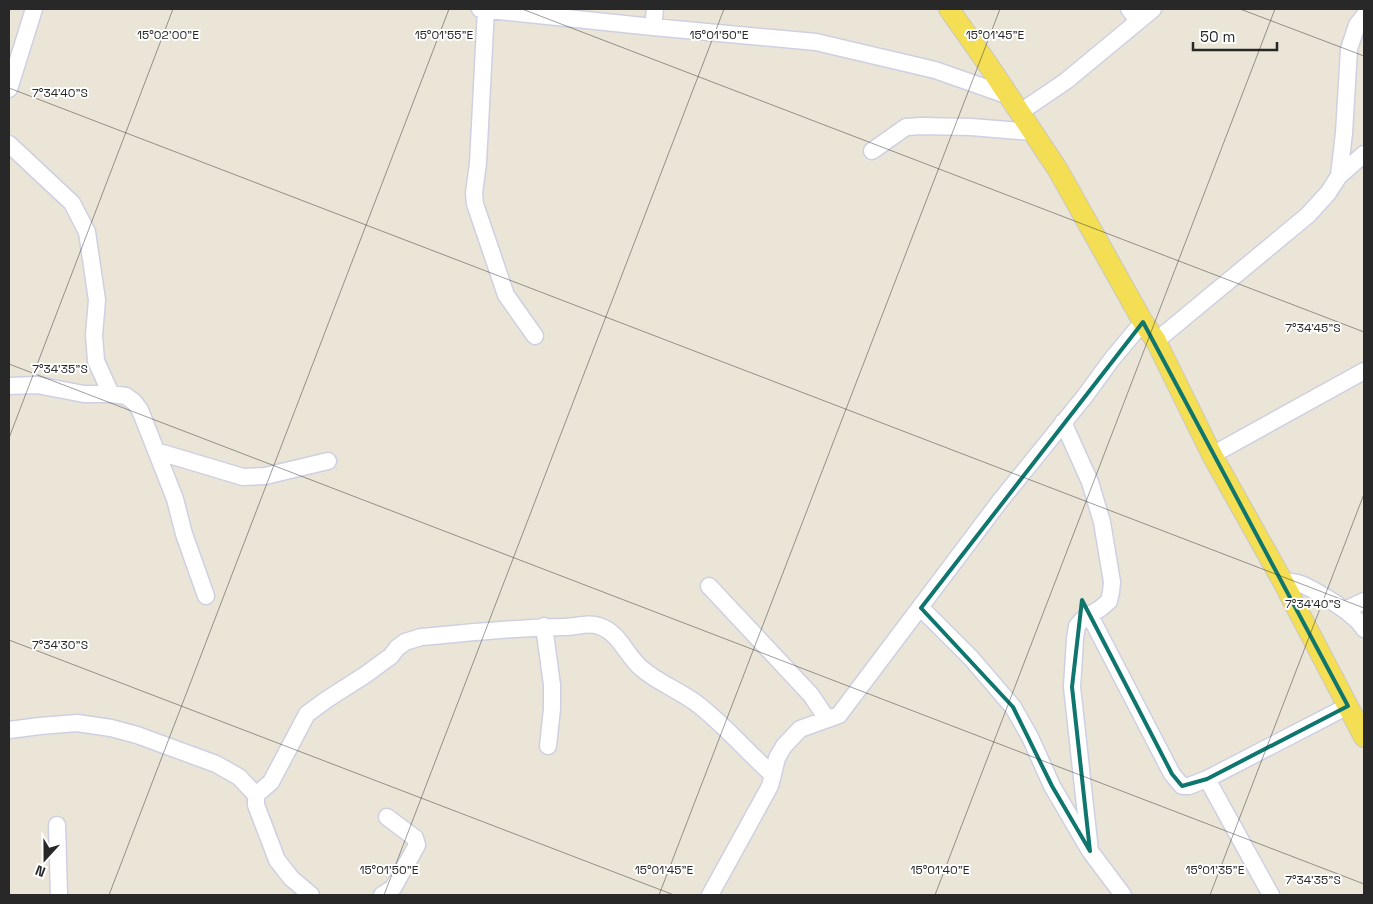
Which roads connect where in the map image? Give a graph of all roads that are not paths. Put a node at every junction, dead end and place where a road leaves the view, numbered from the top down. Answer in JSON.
{"nodes":[{"id":1,"x":34,"y":9,"type":"edge"},
{"id":2,"x":480,"y":9,"type":"edge"},
{"id":3,"x":486,"y":9,"type":"edge"},
{"id":4,"x":655,"y":9,"type":"edge"},
{"id":5,"x":949,"y":9,"type":"edge"},
{"id":6,"x":1153,"y":9,"type":"edge"},
{"id":7,"x":572,"y":14,"type":"edge"},
{"id":8,"x":1134,"y":15,"type":"edge"},
{"id":9,"x":1364,"y":16,"type":"edge"},
{"id":10,"x":653,"y":27,"type":"junction"},
{"id":11,"x":13,"y":60,"type":"edge"},
{"id":12,"x":9,"y":89,"type":"edge"},
{"id":13,"x":1009,"y":96,"type":"junction"},
{"id":14,"x":1019,"y":113,"type":"junction"},
{"id":15,"x":1032,"y":132,"type":"junction"},
{"id":16,"x":9,"y":144,"type":"edge"},
{"id":17,"x":872,"y":151,"type":"dead end"},
{"id":18,"x":1364,"y":154,"type":"edge"},
{"id":19,"x":1339,"y":176,"type":"junction"},
{"id":20,"x":1143,"y":322,"type":"junction"},
{"id":21,"x":535,"y":336,"type":"dead end"},
{"id":22,"x":1156,"y":341,"type":"junction"},
{"id":23,"x":1364,"y":371,"type":"edge"},
{"id":24,"x":9,"y":386,"type":"edge"},
{"id":25,"x":111,"y":394,"type":"junction"},
{"id":26,"x":1063,"y":422,"type":"junction"},
{"id":27,"x":156,"y":451,"type":"junction"},
{"id":28,"x":1212,"y":455,"type":"junction"},
{"id":29,"x":328,"y":461,"type":"dead end"},
{"id":30,"x":1282,"y":580,"type":"junction"},
{"id":31,"x":709,"y":586,"type":"dead end"},
{"id":32,"x":206,"y":596,"type":"dead end"},
{"id":33,"x":1364,"y":601,"type":"edge"},
{"id":34,"x":921,"y":608,"type":"junction"},
{"id":35,"x":1345,"y":610,"type":"junction"},
{"id":36,"x":1089,"y":614,"type":"junction"},
{"id":37,"x":544,"y":626,"type":"junction"},
{"id":38,"x":1364,"y":629,"type":"edge"},
{"id":39,"x":1348,"y":706,"type":"junction"},
{"id":40,"x":827,"y":719,"type":"junction"},
{"id":41,"x":9,"y":730,"type":"edge"},
{"id":42,"x":1364,"y":737,"type":"edge"},
{"id":43,"x":548,"y":746,"type":"dead end"},
{"id":44,"x":773,"y":775,"type":"junction"},
{"id":45,"x":1207,"y":779,"type":"junction"},
{"id":46,"x":256,"y":796,"type":"junction"},
{"id":47,"x":388,"y":817,"type":"dead end"},
{"id":48,"x":57,"y":825,"type":"dead end"},
{"id":49,"x":1090,"y":851,"type":"junction"},
{"id":50,"x":59,"y":895,"type":"edge"},
{"id":51,"x":312,"y":895,"type":"edge"},
{"id":52,"x":382,"y":895,"type":"edge"},
{"id":53,"x":710,"y":895,"type":"edge"},
{"id":54,"x":1124,"y":895,"type":"edge"},
{"id":55,"x":1271,"y":895,"type":"edge"}],
"edges":[{"from":1,"to":11,"type":"street"},
{"from":2,"to":3,"type":"street"},
{"from":3,"to":7,"type":"street"},
{"from":3,"to":21,"type":"street"},
{"from":4,"to":10,"type":"street"},
{"from":5,"to":13,"type":"main road"},
{"from":6,"to":8,"type":"street"},
{"from":7,"to":10,"type":"street"},
{"from":8,"to":14,"type":"street"},
{"from":9,"to":19,"type":"street"},
{"from":10,"to":13,"type":"street"},
{"from":11,"to":12,"type":"street"},
{"from":13,"to":14,"type":"main road"},
{"from":14,"to":15,"type":"main road"},
{"from":15,"to":17,"type":"street"},
{"from":15,"to":20,"type":"main road"},
{"from":16,"to":25,"type":"street"},
{"from":18,"to":19,"type":"street"},
{"from":19,"to":22,"type":"street"},
{"from":20,"to":22,"type":"main road"},
{"from":20,"to":26,"type":"street"},
{"from":22,"to":28,"type":"main road"},
{"from":23,"to":28,"type":"street"},
{"from":24,"to":25,"type":"street"},
{"from":25,"to":27,"type":"street"},
{"from":26,"to":34,"type":"street"},
{"from":26,"to":36,"type":"street"},
{"from":27,"to":29,"type":"street"},
{"from":27,"to":32,"type":"street"},
{"from":28,"to":30,"type":"main road"},
{"from":30,"to":35,"type":"street"},
{"from":30,"to":39,"type":"main road"},
{"from":31,"to":40,"type":"street"},
{"from":33,"to":35,"type":"street"},
{"from":34,"to":40,"type":"street"},
{"from":34,"to":49,"type":"street"},
{"from":35,"to":38,"type":"street"},
{"from":36,"to":45,"type":"street"},
{"from":36,"to":49,"type":"street"},
{"from":37,"to":43,"type":"street"},
{"from":37,"to":44,"type":"street"},
{"from":37,"to":46,"type":"street"},
{"from":39,"to":42,"type":"main road"},
{"from":39,"to":45,"type":"street"},
{"from":40,"to":44,"type":"street"},
{"from":41,"to":46,"type":"street"},
{"from":44,"to":53,"type":"street"},
{"from":45,"to":55,"type":"street"},
{"from":46,"to":51,"type":"street"},
{"from":47,"to":52,"type":"street"},
{"from":48,"to":50,"type":"street"},
{"from":49,"to":54,"type":"street"}]}
